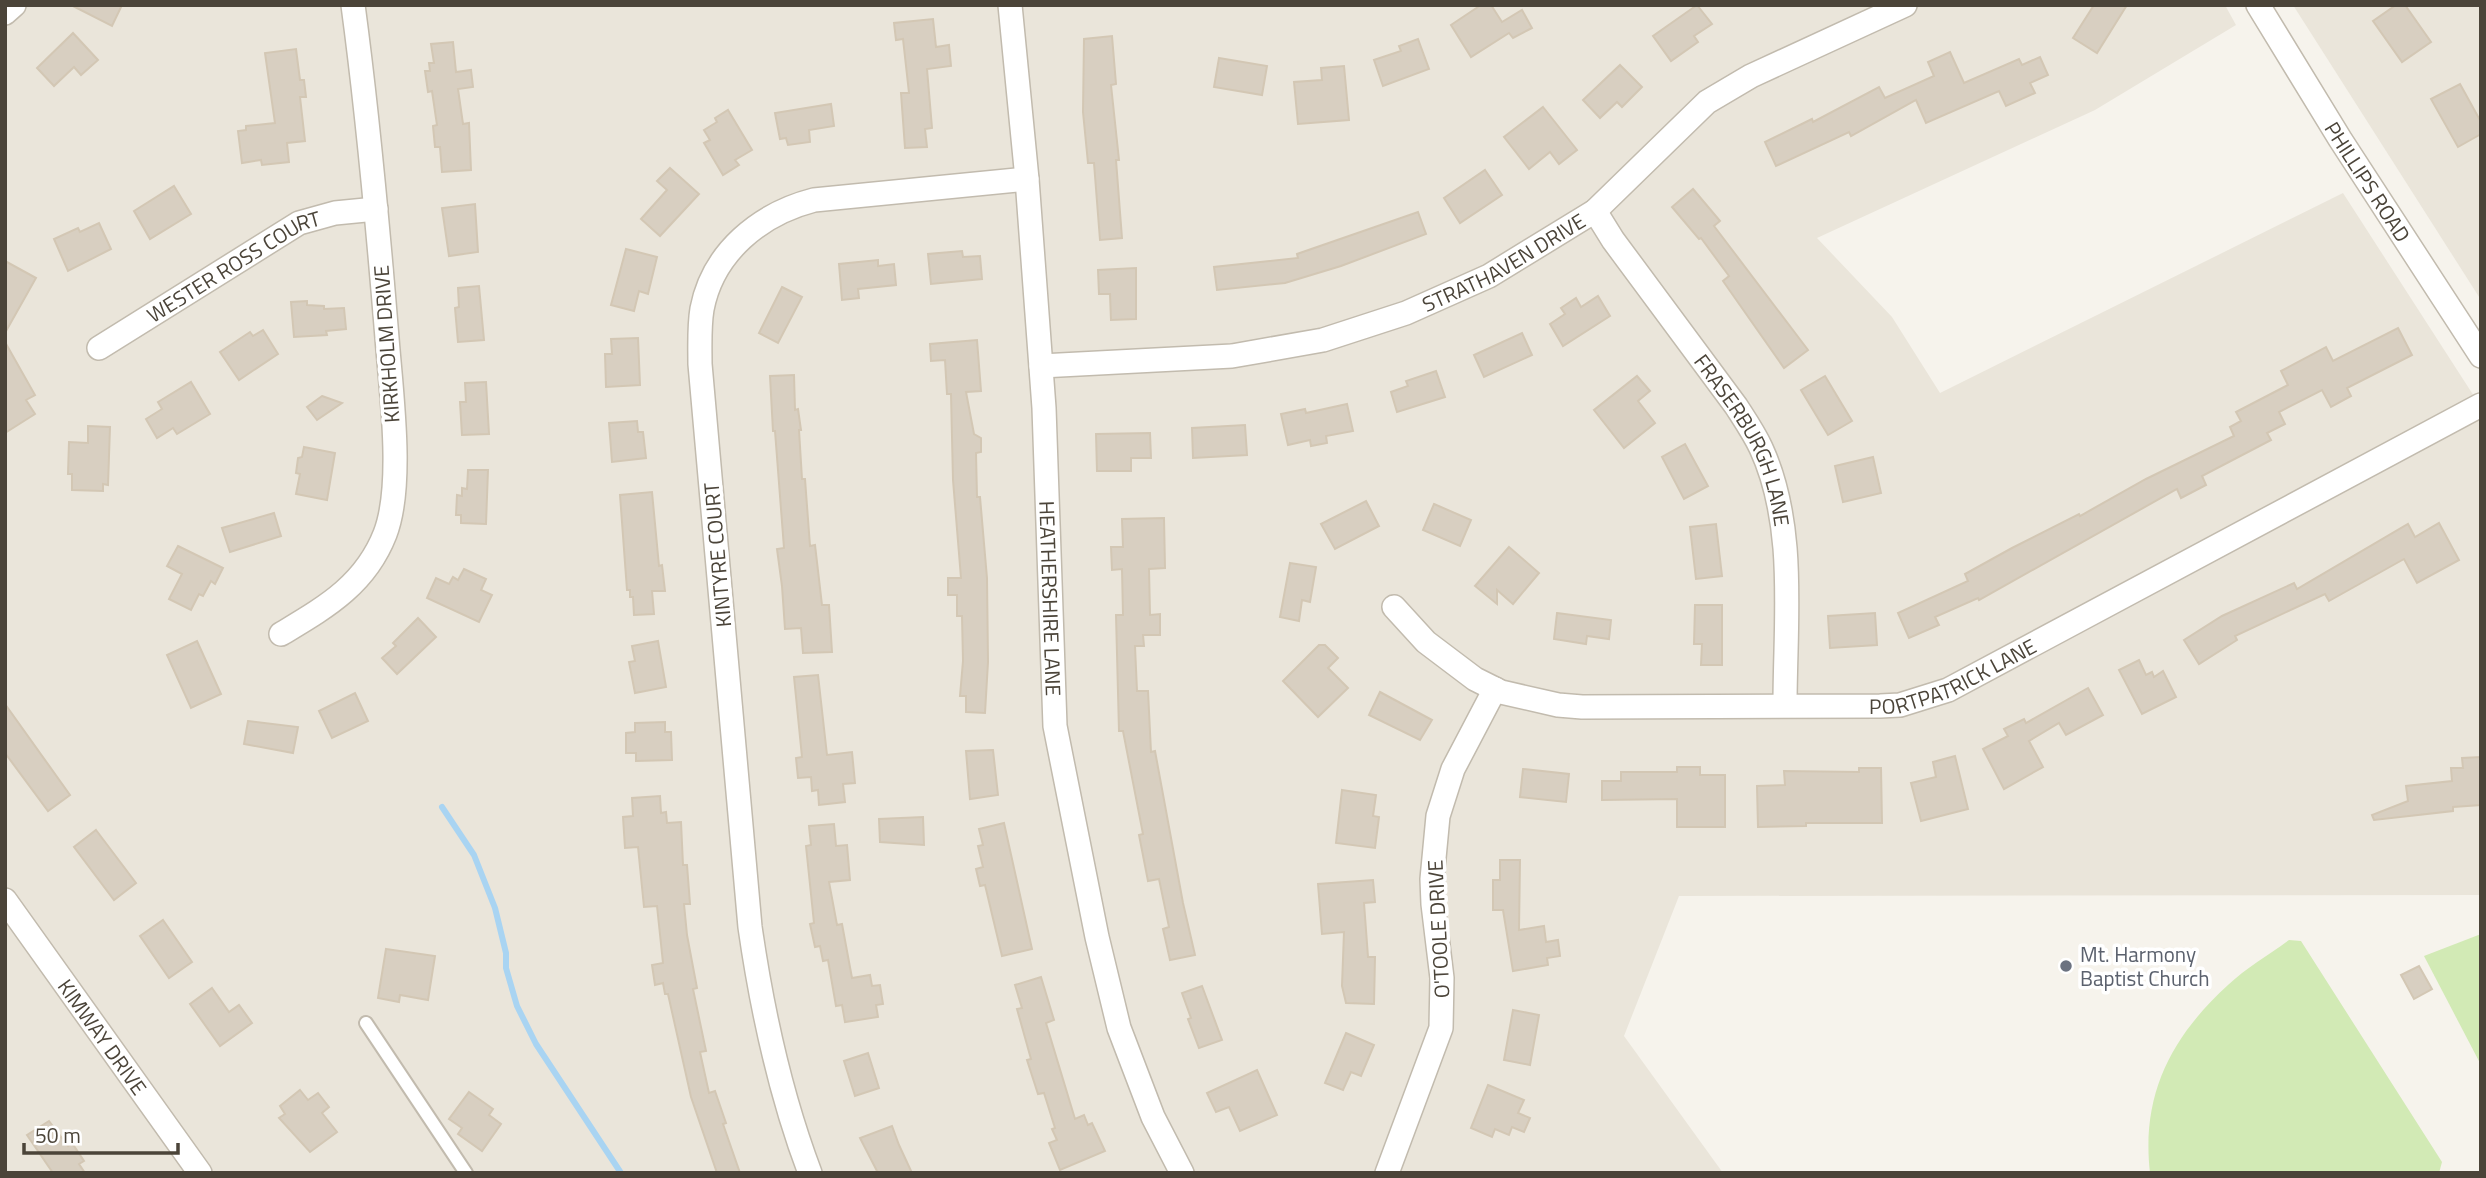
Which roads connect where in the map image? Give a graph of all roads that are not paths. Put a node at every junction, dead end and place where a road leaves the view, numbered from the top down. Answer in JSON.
{"nodes":[{"id":1,"x":14,"y":5,"type":"edge"},
{"id":2,"x":353,"y":5,"type":"edge"},
{"id":3,"x":1010,"y":5,"type":"edge"},
{"id":4,"x":1905,"y":5,"type":"edge"},
{"id":5,"x":2258,"y":5,"type":"edge"},
{"id":6,"x":5,"y":13,"type":"edge"},
{"id":7,"x":1027,"y":180,"type":"junction"},
{"id":8,"x":376,"y":209,"type":"junction"},
{"id":9,"x":1595,"y":211,"type":"junction"},
{"id":10,"x":99,"y":348,"type":"dead end"},
{"id":11,"x":2481,"y":356,"type":"edge"},
{"id":12,"x":1041,"y":366,"type":"junction"},
{"id":13,"x":2481,"y":405,"type":"edge"},
{"id":14,"x":1394,"y":607,"type":"dead end"},
{"id":15,"x":281,"y":634,"type":"dead end"},
{"id":16,"x":1495,"y":689,"type":"junction"},
{"id":17,"x":1785,"y":705,"type":"junction"},
{"id":18,"x":5,"y":900,"type":"edge"},
{"id":19,"x":366,"y":1023,"type":"dead end"},
{"id":20,"x":200,"y":1173,"type":"edge"},
{"id":21,"x":466,"y":1173,"type":"edge"},
{"id":22,"x":810,"y":1173,"type":"edge"},
{"id":23,"x":1182,"y":1173,"type":"edge"},
{"id":24,"x":1387,"y":1173,"type":"edge"}],
"edges":[{"from":1,"to":6,"type":"street"},
{"from":2,"to":8,"type":"street","name":"KIRKHOLM DRIVE"},
{"from":3,"to":7,"type":"street","name":"HEATHERSHIRE LANE"},
{"from":4,"to":9,"type":"street","name":"STRATHAVEN DRIVE"},
{"from":5,"to":11,"type":"street","name":"PHILLIPS ROAD"},
{"from":7,"to":12,"type":"street","name":"HEATHERSHIRE LANE"},
{"from":7,"to":22,"type":"street","name":"KINTYRE COURT"},
{"from":8,"to":10,"type":"street","name":"WESTER ROSS COURT"},
{"from":8,"to":15,"type":"street","name":"KIRKHOLM DRIVE"},
{"from":9,"to":12,"type":"street","name":"STRATHAVEN DRIVE"},
{"from":9,"to":17,"type":"street","name":"FRASERBURGH LANE"},
{"from":12,"to":23,"type":"street","name":"HEATHERSHIRE LANE"},
{"from":13,"to":17,"type":"street","name":"PORTPATRICK LANE"},
{"from":14,"to":16,"type":"street","name":"PORTPATRICK LANE"},
{"from":16,"to":17,"type":"street","name":"PORTPATRICK LANE"},
{"from":16,"to":24,"type":"street","name":"O'TOOLE DRIVE"},
{"from":18,"to":20,"type":"street","name":"KIMWAY DRIVE"},
{"from":19,"to":21,"type":"lane"}]}
